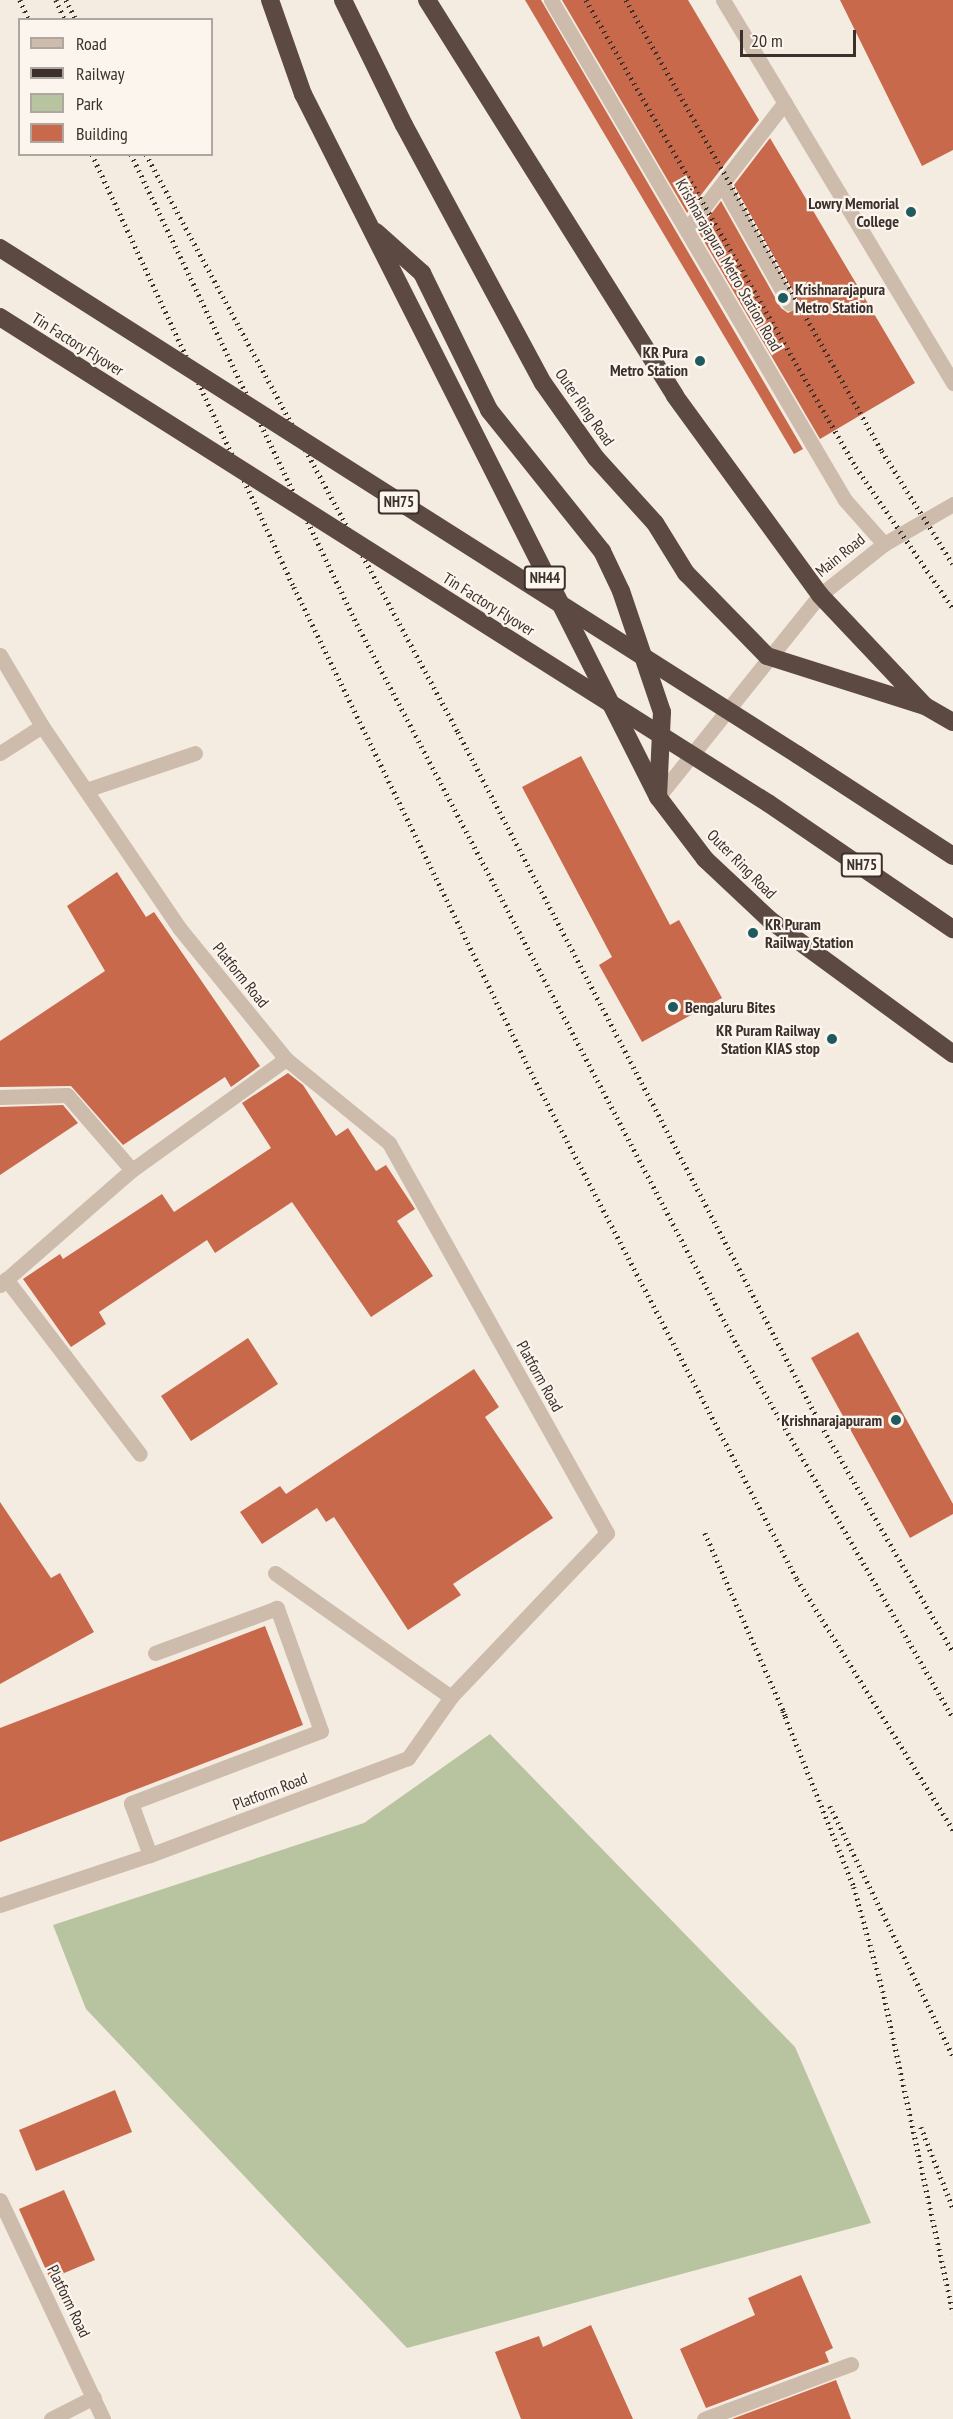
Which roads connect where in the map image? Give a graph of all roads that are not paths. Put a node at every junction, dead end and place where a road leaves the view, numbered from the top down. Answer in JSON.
{"nodes":[{"id":1,"x":270,"y":0,"type":"edge"},
{"id":2,"x":344,"y":0,"type":"edge"},
{"id":3,"x":427,"y":0,"type":"edge"},
{"id":4,"x":551,"y":0,"type":"edge"},
{"id":5,"x":723,"y":0,"type":"edge"},
{"id":6,"x":784,"y":102,"type":"junction"},
{"id":7,"x":722,"y":184,"type":"junction"},
{"id":8,"x":369,"y":225,"type":"junction"},
{"id":9,"x":687,"y":229,"type":"junction"},
{"id":10,"x":0,"y":248,"type":"edge"},
{"id":11,"x":789,"y":303,"type":"dead end"},
{"id":12,"x":0,"y":317,"type":"edge"},
{"id":13,"x":953,"y":383,"type":"edge"},
{"id":14,"x":953,"y":504,"type":"edge"},
{"id":15,"x":884,"y":544,"type":"junction"},
{"id":16,"x":820,"y":595,"type":"junction"},
{"id":17,"x":0,"y":655,"type":"edge"},
{"id":18,"x":767,"y":656,"type":"junction"},
{"id":19,"x":925,"y":706,"type":"junction"},
{"id":20,"x":953,"y":722,"type":"edge"},
{"id":21,"x":42,"y":726,"type":"junction"},
{"id":22,"x":0,"y":753,"type":"edge"},
{"id":23,"x":195,"y":753,"type":"dead end"},
{"id":24,"x":86,"y":790,"type":"junction"},
{"id":25,"x":658,"y":797,"type":"junction"},
{"id":26,"x":953,"y":856,"type":"edge"},
{"id":27,"x":953,"y":929,"type":"edge"},
{"id":28,"x":953,"y":1054,"type":"edge"},
{"id":29,"x":286,"y":1059,"type":"junction"},
{"id":30,"x":0,"y":1097,"type":"edge"},
{"id":31,"x":132,"y":1170,"type":"junction"},
{"id":32,"x":3,"y":1282,"type":"edge"},
{"id":33,"x":140,"y":1454,"type":"dead end"},
{"id":34,"x":275,"y":1573,"type":"dead end"},
{"id":35,"x":155,"y":1653,"type":"dead end"},
{"id":36,"x":451,"y":1698,"type":"junction"},
{"id":37,"x":150,"y":1855,"type":"junction"},
{"id":38,"x":0,"y":1905,"type":"edge"},
{"id":39,"x":0,"y":2200,"type":"edge"},
{"id":40,"x":851,"y":2364,"type":"dead end"},
{"id":41,"x":94,"y":2397,"type":"junction"},
{"id":42,"x":51,"y":2419,"type":"edge"},
{"id":43,"x":104,"y":2419,"type":"edge"},
{"id":44,"x":704,"y":2419,"type":"edge"}],
"edges":[{"from":1,"to":8,"type":"highway","name":"Outer Ring Road","number":"NH44"},
{"from":2,"to":18,"type":"highway","name":"Outer Ring Road"},
{"from":3,"to":16,"type":"highway","name":"Outer Ring Road"},
{"from":4,"to":9,"type":"street","name":"Krishnarajapura Metro Station Road"},
{"from":5,"to":6,"type":"street"},
{"from":6,"to":7,"type":"street"},
{"from":6,"to":13,"type":"street"},
{"from":7,"to":9,"type":"street"},
{"from":7,"to":11,"type":"street"},
{"from":8,"to":25,"type":"highway","name":"Outer Ring Road","number":"NH44"},
{"from":8,"to":25,"type":"highway","name":"Outer Ring Road","number":"NH44"},
{"from":9,"to":15,"type":"street","name":"Krishnarajapura Metro Station Road"},
{"from":10,"to":26,"type":"highway","number":"NH75","bridge":true},
{"from":12,"to":27,"type":"highway","name":"Tin Factory Flyover","number":"NH75","bridge":true},
{"from":14,"to":15,"type":"street","name":"Main Road"},
{"from":15,"to":16,"type":"street","name":"Main Road"},
{"from":16,"to":18,"type":"street","name":"Main Road"},
{"from":16,"to":19,"type":"highway","name":"Outer Ring Road"},
{"from":17,"to":21,"type":"street","name":"Platform Road"},
{"from":18,"to":19,"type":"highway","name":"Outer Ring Road"},
{"from":18,"to":25,"type":"street","name":"Main Road"},
{"from":19,"to":20,"type":"highway","name":"Outer Ring Road"},
{"from":21,"to":22,"type":"street"},
{"from":21,"to":24,"type":"street","name":"Platform Road"},
{"from":23,"to":24,"type":"street"},
{"from":24,"to":29,"type":"street","name":"Platform Road"},
{"from":25,"to":28,"type":"highway","name":"Outer Ring Road","number":"NH44"},
{"from":29,"to":31,"type":"street"},
{"from":29,"to":36,"type":"street","name":"Platform Road"},
{"from":30,"to":31,"type":"street"},
{"from":31,"to":32,"type":"street"},
{"from":32,"to":33,"type":"street"},
{"from":34,"to":36,"type":"street"},
{"from":35,"to":37,"type":"street"},
{"from":36,"to":37,"type":"street","name":"Platform Road"},
{"from":37,"to":38,"type":"street","name":"Platform Road"},
{"from":39,"to":41,"type":"street","name":"Platform Road"},
{"from":40,"to":44,"type":"street"},
{"from":41,"to":42,"type":"street"},
{"from":41,"to":43,"type":"street","name":"Platform Road"}]}
